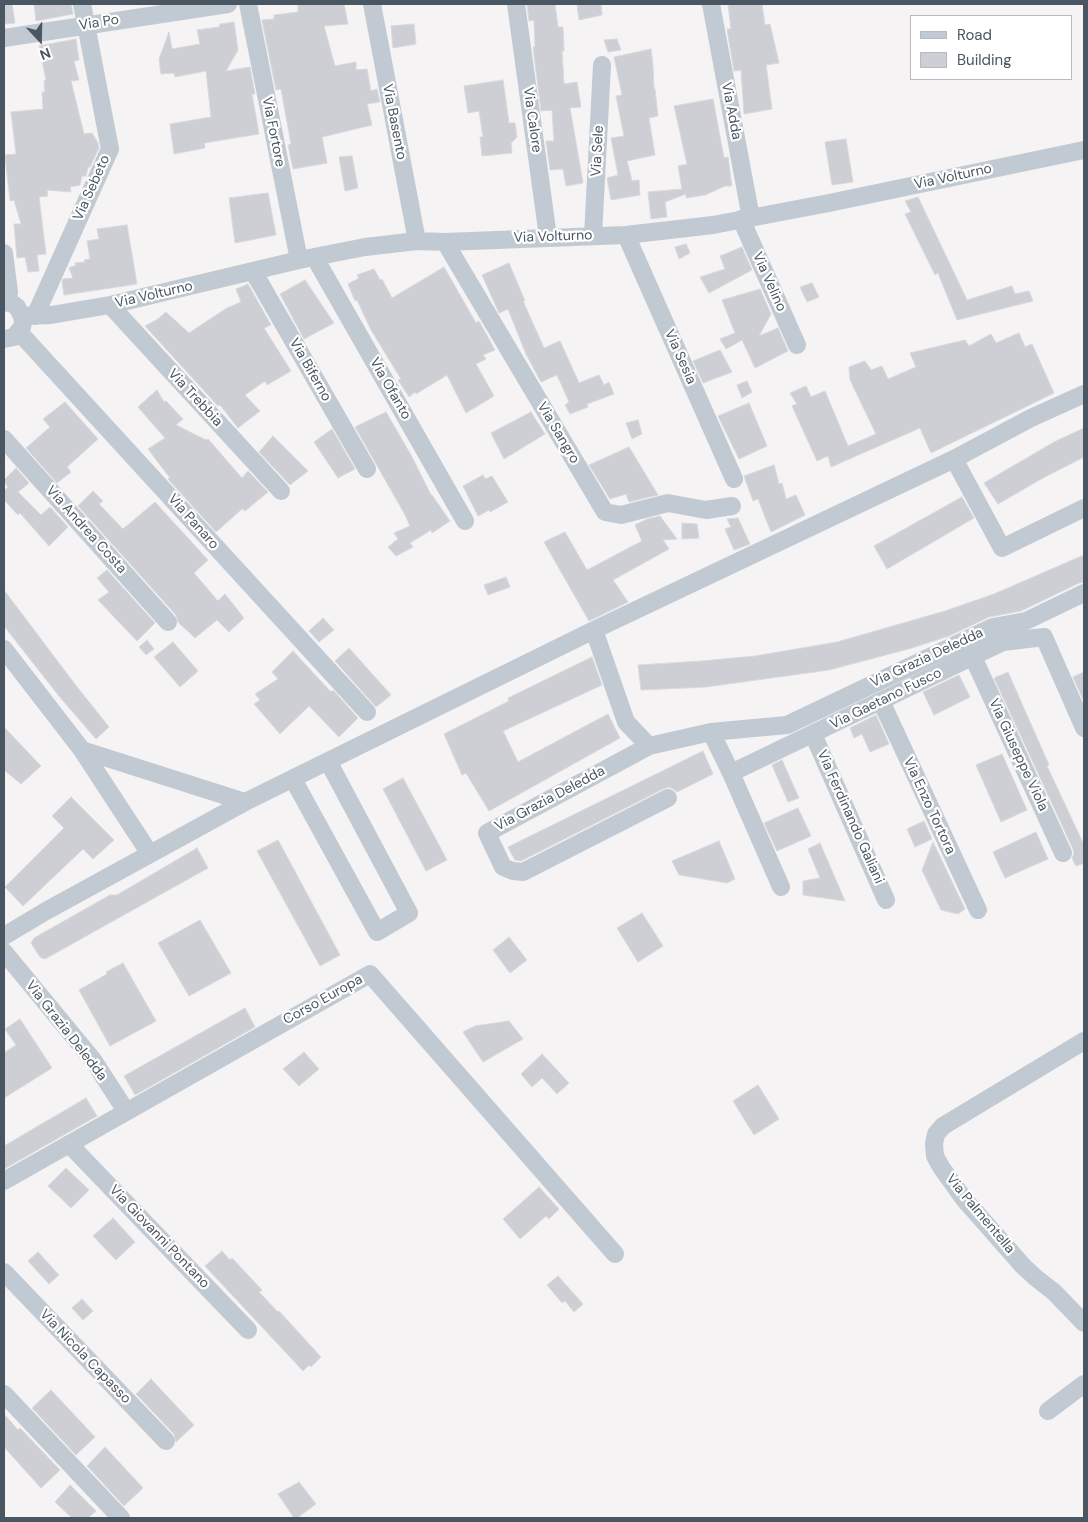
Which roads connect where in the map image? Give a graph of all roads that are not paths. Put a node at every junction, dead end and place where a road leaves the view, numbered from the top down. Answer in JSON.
{"nodes":[{"id":1,"x":82,"y":4,"type":"edge"},
{"id":2,"x":228,"y":4,"type":"edge"},
{"id":3,"x":248,"y":4,"type":"edge"},
{"id":4,"x":372,"y":4,"type":"edge"},
{"id":5,"x":516,"y":4,"type":"edge"},
{"id":6,"x":711,"y":4,"type":"edge"},
{"id":7,"x":165,"y":8,"type":"edge"},
{"id":8,"x":86,"y":25,"type":"junction"},
{"id":9,"x":4,"y":38,"type":"edge"},
{"id":10,"x":602,"y":65,"type":"dead end"},
{"id":11,"x":1084,"y":150,"type":"edge"},
{"id":12,"x":746,"y":219,"type":"junction"},
{"id":13,"x":626,"y":235,"type":"junction"},
{"id":14,"x":593,"y":236,"type":"junction"},
{"id":15,"x":548,"y":237,"type":"junction"},
{"id":16,"x":417,"y":241,"type":"junction"},
{"id":17,"x":445,"y":242,"type":"junction"},
{"id":18,"x":4,"y":253,"type":"edge"},
{"id":19,"x":307,"y":259,"type":"junction"},
{"id":20,"x":253,"y":271,"type":"junction"},
{"id":21,"x":6,"y":302,"type":"edge"},
{"id":22,"x":110,"y":305,"type":"junction"},
{"id":23,"x":20,"y":326,"type":"edge"},
{"id":24,"x":796,"y":345,"type":"dead end"},
{"id":25,"x":1084,"y":394,"type":"edge"},
{"id":26,"x":4,"y":439,"type":"edge"},
{"id":27,"x":954,"y":459,"type":"junction"},
{"id":28,"x":367,"y":469,"type":"dead end"},
{"id":29,"x":734,"y":479,"type":"dead end"},
{"id":30,"x":281,"y":491,"type":"dead end"},
{"id":31,"x":732,"y":506,"type":"dead end"},
{"id":32,"x":1084,"y":508,"type":"edge"},
{"id":33,"x":465,"y":521,"type":"dead end"},
{"id":34,"x":1084,"y":593,"type":"edge"},
{"id":35,"x":168,"y":622,"type":"dead end"},
{"id":36,"x":594,"y":630,"type":"junction"},
{"id":37,"x":4,"y":649,"type":"edge"},
{"id":38,"x":973,"y":657,"type":"junction"},
{"id":39,"x":881,"y":701,"type":"junction"},
{"id":40,"x":367,"y":712,"type":"dead end"},
{"id":41,"x":1084,"y":728,"type":"edge"},
{"id":42,"x":711,"y":732,"type":"junction"},
{"id":43,"x":813,"y":734,"type":"junction"},
{"id":44,"x":649,"y":746,"type":"junction"},
{"id":45,"x":82,"y":750,"type":"junction"},
{"id":46,"x":328,"y":762,"type":"junction"},
{"id":47,"x":731,"y":773,"type":"junction"},
{"id":48,"x":293,"y":779,"type":"junction"},
{"id":49,"x":668,"y":798,"type":"dead end"},
{"id":50,"x":245,"y":802,"type":"junction"},
{"id":51,"x":1063,"y":853,"type":"dead end"},
{"id":52,"x":150,"y":854,"type":"junction"},
{"id":53,"x":781,"y":887,"type":"dead end"},
{"id":54,"x":886,"y":900,"type":"dead end"},
{"id":55,"x":978,"y":910,"type":"dead end"},
{"id":56,"x":4,"y":936,"type":"edge"},
{"id":57,"x":4,"y":952,"type":"edge"},
{"id":58,"x":1084,"y":1041,"type":"edge"},
{"id":59,"x":126,"y":1111,"type":"junction"},
{"id":60,"x":69,"y":1144,"type":"junction"},
{"id":61,"x":4,"y":1181,"type":"edge"},
{"id":62,"x":615,"y":1254,"type":"dead end"},
{"id":63,"x":4,"y":1272,"type":"edge"},
{"id":64,"x":1084,"y":1323,"type":"edge"},
{"id":65,"x":248,"y":1330,"type":"dead end"},
{"id":66,"x":1084,"y":1384,"type":"edge"},
{"id":67,"x":4,"y":1394,"type":"edge"},
{"id":68,"x":1048,"y":1411,"type":"dead end"},
{"id":69,"x":166,"y":1441,"type":"dead end"},
{"id":70,"x":121,"y":1518,"type":"edge"}],
"edges":[{"from":1,"to":8,"type":"street","name":"Via Sebeto"},
{"from":2,"to":7,"type":"street","name":"Via Po"},
{"from":3,"to":19,"type":"street","name":"Via Fortore"},
{"from":4,"to":16,"type":"street","name":"Via Basento"},
{"from":5,"to":15,"type":"street","name":"Via Calore"},
{"from":6,"to":12,"type":"street","name":"Via Adda"},
{"from":7,"to":8,"type":"street","name":"Via Po"},
{"from":8,"to":9,"type":"street","name":"Via Po"},
{"from":8,"to":23,"type":"street","name":"Via Sebeto"},
{"from":10,"to":14,"type":"street","name":"Via Sele"},
{"from":11,"to":12,"type":"street","name":"Via Volturno"},
{"from":12,"to":13,"type":"street","name":"Via Volturno"},
{"from":12,"to":24,"type":"street","name":"Via Velino"},
{"from":13,"to":14,"type":"street","name":"Via Volturno"},
{"from":13,"to":29,"type":"street","name":"Via Sesia"},
{"from":14,"to":15,"type":"street","name":"Via Volturno"},
{"from":15,"to":17,"type":"street","name":"Via Volturno"},
{"from":16,"to":17,"type":"street","name":"Via Volturno"},
{"from":16,"to":19,"type":"street","name":"Via Volturno"},
{"from":17,"to":31,"type":"street","name":"Via Sangro"},
{"from":18,"to":21,"type":"street"},
{"from":19,"to":20,"type":"street","name":"Via Volturno"},
{"from":19,"to":33,"type":"street","name":"Via Ofanto"},
{"from":20,"to":22,"type":"street","name":"Via Volturno"},
{"from":20,"to":28,"type":"street","name":"Via Biferno"},
{"from":21,"to":23,"type":"street","name":"Via Panaro"},
{"from":22,"to":23,"type":"street","name":"Via Volturno"},
{"from":22,"to":30,"type":"street","name":"Via Trebbia"},
{"from":23,"to":40,"type":"street","name":"Via Panaro"},
{"from":25,"to":27,"type":"street"},
{"from":26,"to":35,"type":"street","name":"Via Andrea Costa"},
{"from":27,"to":32,"type":"street"},
{"from":27,"to":36,"type":"street"},
{"from":34,"to":42,"type":"street","name":"Via Grazia Deledda"},
{"from":36,"to":44,"type":"street"},
{"from":36,"to":46,"type":"street"},
{"from":37,"to":45,"type":"street"},
{"from":38,"to":39,"type":"street","name":"Via Gaetano Fusco"},
{"from":38,"to":41,"type":"street","name":"Via Gaetano Fusco"},
{"from":38,"to":51,"type":"street","name":"Via Giuseppe Viola"},
{"from":39,"to":43,"type":"street","name":"Via Gaetano Fusco"},
{"from":39,"to":55,"type":"street","name":"Via Enzo Tortora"},
{"from":42,"to":44,"type":"street","name":"Via Grazia Deledda"},
{"from":42,"to":47,"type":"street"},
{"from":43,"to":47,"type":"street","name":"Via Gaetano Fusco"},
{"from":43,"to":54,"type":"street","name":"Via Ferdinando Galiani"},
{"from":44,"to":49,"type":"street","name":"Via Grazia Deledda"},
{"from":45,"to":50,"type":"street"},
{"from":45,"to":52,"type":"street"},
{"from":46,"to":48,"type":"street"},
{"from":46,"to":48,"type":"street"},
{"from":47,"to":53,"type":"street"},
{"from":48,"to":50,"type":"street"},
{"from":50,"to":52,"type":"street"},
{"from":52,"to":56,"type":"street"},
{"from":57,"to":59,"type":"street","name":"Via Grazia Deledda"},
{"from":58,"to":64,"type":"street","name":"Via Palmentella"},
{"from":59,"to":60,"type":"street","name":"Corso Europa"},
{"from":59,"to":62,"type":"street","name":"Corso Europa"},
{"from":60,"to":61,"type":"street","name":"Corso Europa"},
{"from":60,"to":65,"type":"street","name":"Via Giovanni Pontano"},
{"from":63,"to":69,"type":"street","name":"Via Nicola Capasso"},
{"from":66,"to":68,"type":"street"},
{"from":67,"to":70,"type":"street"}]}
